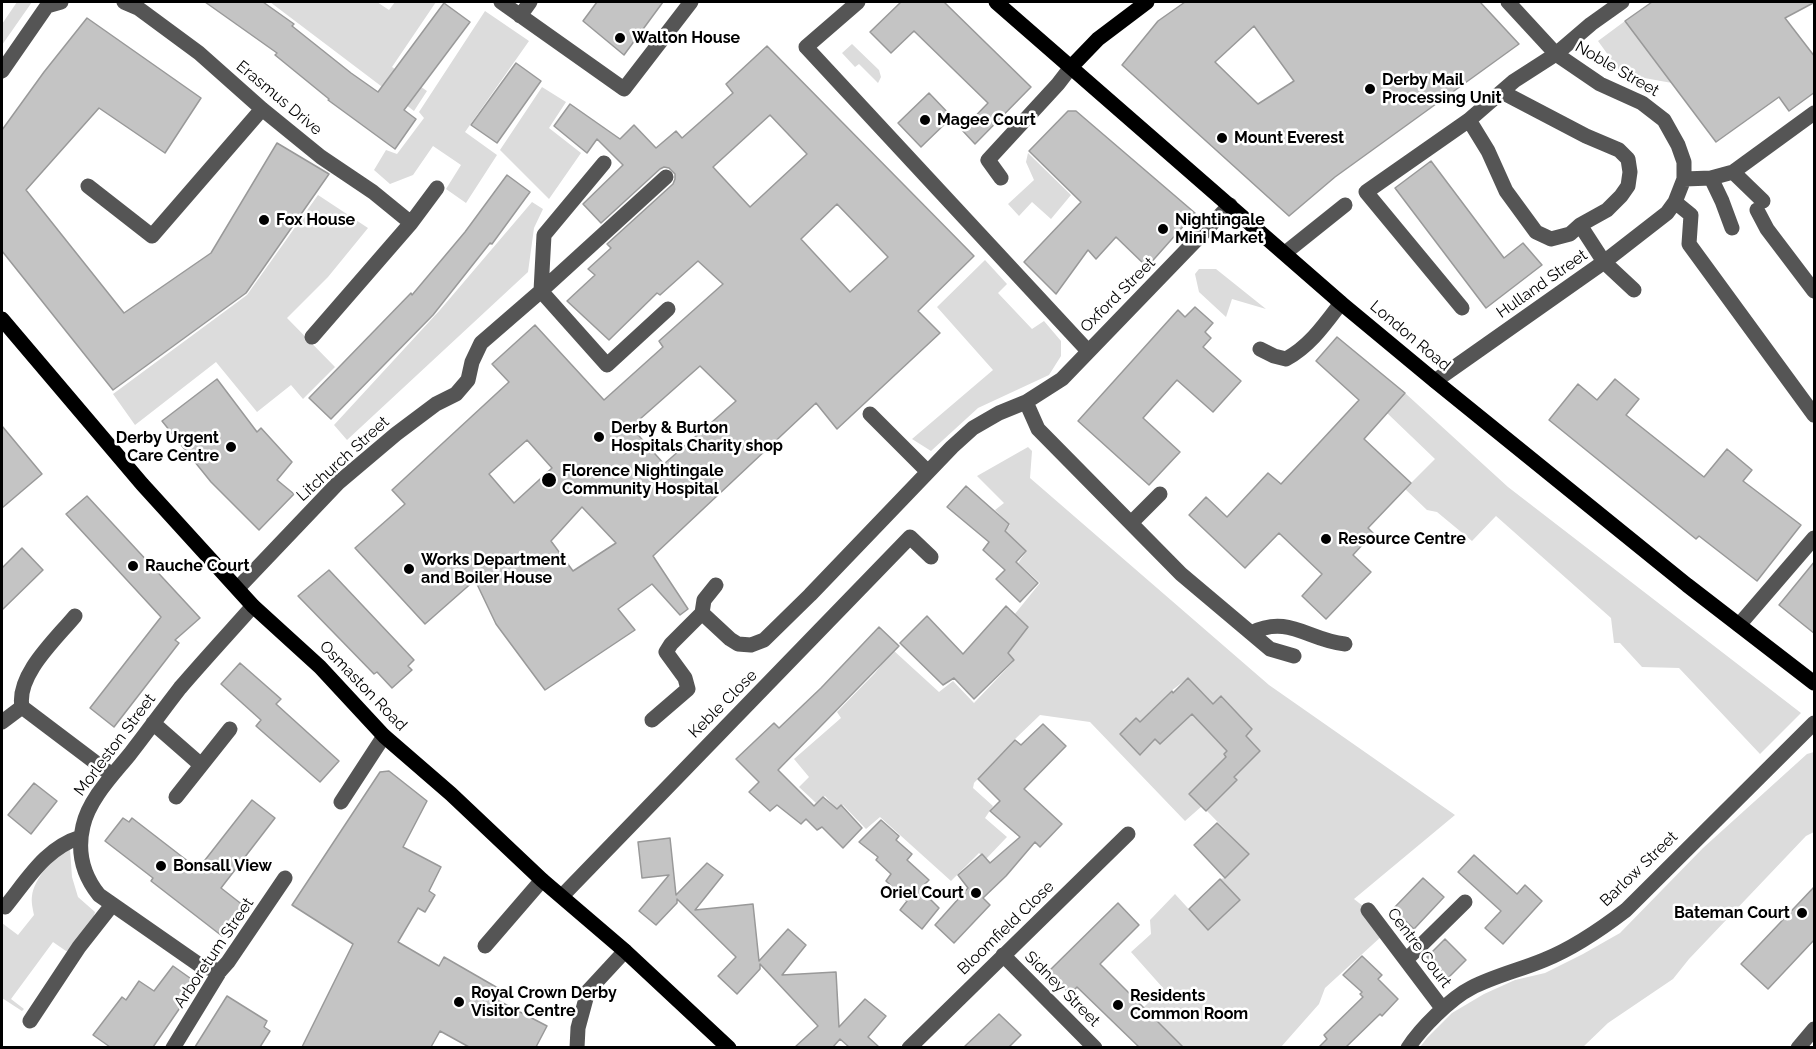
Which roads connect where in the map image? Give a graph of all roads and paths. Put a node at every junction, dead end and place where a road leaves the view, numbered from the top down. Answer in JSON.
{"nodes":[{"id":1,"x":61,"y":2,"type":"edge"},
{"id":2,"x":124,"y":2,"type":"edge"},
{"id":3,"x":501,"y":2,"type":"edge"},
{"id":4,"x":530,"y":2,"type":"edge"},
{"id":5,"x":691,"y":2,"type":"edge"},
{"id":6,"x":858,"y":2,"type":"edge"},
{"id":7,"x":996,"y":2,"type":"edge"},
{"id":8,"x":1147,"y":2,"type":"edge"},
{"id":9,"x":1508,"y":2,"type":"edge"},
{"id":10,"x":1622,"y":2,"type":"edge"},
{"id":11,"x":520,"y":16,"type":"junction"},
{"id":12,"x":1556,"y":54,"type":"junction"},
{"id":13,"x":1071,"y":67,"type":"junction"},
{"id":14,"x":2,"y":71,"type":"edge"},
{"id":15,"x":1502,"y":92,"type":"junction"},
{"id":16,"x":262,"y":109,"type":"junction"},
{"id":17,"x":1815,"y":113,"type":"edge"},
{"id":18,"x":1468,"y":120,"type":"junction"},
{"id":19,"x":604,"y":163,"type":"dead end"},
{"id":20,"x":1733,"y":172,"type":"junction"},
{"id":21,"x":666,"y":177,"type":"dead end"},
{"id":22,"x":1001,"y":178,"type":"dead end"},
{"id":23,"x":1711,"y":178,"type":"junction"},
{"id":24,"x":1684,"y":179,"type":"junction"},
{"id":25,"x":88,"y":186,"type":"dead end"},
{"id":26,"x":437,"y":188,"type":"dead end"},
{"id":27,"x":1230,"y":205,"type":"junction"},
{"id":28,"x":1345,"y":205,"type":"dead end"},
{"id":29,"x":1671,"y":208,"type":"junction"},
{"id":30,"x":411,"y":223,"type":"junction"},
{"id":31,"x":1580,"y":225,"type":"junction"},
{"id":32,"x":1732,"y":228,"type":"dead end"},
{"id":33,"x":1285,"y":253,"type":"junction"},
{"id":34,"x":1604,"y":262,"type":"junction"},
{"id":35,"x":1634,"y":290,"type":"dead end"},
{"id":36,"x":541,"y":291,"type":"junction"},
{"id":37,"x":1815,"y":291,"type":"edge"},
{"id":38,"x":1341,"y":303,"type":"junction"},
{"id":39,"x":1462,"y":308,"type":"dead end"},
{"id":40,"x":668,"y":309,"type":"dead end"},
{"id":41,"x":2,"y":319,"type":"edge"},
{"id":42,"x":312,"y":337,"type":"dead end"},
{"id":43,"x":1260,"y":350,"type":"dead end"},
{"id":44,"x":1088,"y":351,"type":"junction"},
{"id":45,"x":1435,"y":381,"type":"junction"},
{"id":46,"x":1026,"y":402,"type":"junction"},
{"id":47,"x":870,"y":414,"type":"dead end"},
{"id":48,"x":1815,"y":415,"type":"edge"},
{"id":49,"x":928,"y":472,"type":"junction"},
{"id":50,"x":1160,"y":494,"type":"dead end"},
{"id":51,"x":1131,"y":523,"type":"junction"},
{"id":52,"x":1815,"y":538,"type":"edge"},
{"id":53,"x":931,"y":557,"type":"dead end"},
{"id":54,"x":716,"y":585,"type":"dead end"},
{"id":55,"x":238,"y":588,"type":"junction"},
{"id":56,"x":253,"y":606,"type":"junction"},
{"id":57,"x":702,"y":613,"type":"junction"},
{"id":58,"x":75,"y":616,"type":"dead end"},
{"id":59,"x":1739,"y":626,"type":"junction"},
{"id":60,"x":1251,"y":633,"type":"junction"},
{"id":61,"x":1345,"y":644,"type":"dead end"},
{"id":62,"x":1294,"y":656,"type":"dead end"},
{"id":63,"x":1815,"y":683,"type":"edge"},
{"id":64,"x":22,"y":707,"type":"junction"},
{"id":65,"x":652,"y":720,"type":"dead end"},
{"id":66,"x":2,"y":722,"type":"edge"},
{"id":67,"x":153,"y":723,"type":"junction"},
{"id":68,"x":1815,"y":723,"type":"edge"},
{"id":69,"x":230,"y":729,"type":"dead end"},
{"id":70,"x":384,"y":736,"type":"junction"},
{"id":71,"x":201,"y":765,"type":"junction"},
{"id":72,"x":112,"y":775,"type":"junction"},
{"id":73,"x":176,"y":797,"type":"dead end"},
{"id":74,"x":341,"y":802,"type":"dead end"},
{"id":75,"x":1128,"y":834,"type":"dead end"},
{"id":76,"x":81,"y":837,"type":"junction"},
{"id":77,"x":285,"y":878,"type":"dead end"},
{"id":78,"x":542,"y":880,"type":"junction"},
{"id":79,"x":562,"y":896,"type":"junction"},
{"id":80,"x":1465,"y":902,"type":"dead end"},
{"id":81,"x":112,"y":905,"type":"junction"},
{"id":82,"x":5,"y":908,"type":"dead end"},
{"id":83,"x":1368,"y":910,"type":"dead end"},
{"id":84,"x":485,"y":946,"type":"dead end"},
{"id":85,"x":625,"y":951,"type":"junction"},
{"id":86,"x":1003,"y":955,"type":"junction"},
{"id":87,"x":1406,"y":960,"type":"junction"},
{"id":88,"x":220,"y":971,"type":"junction"},
{"id":89,"x":1442,"y":1008,"type":"junction"},
{"id":90,"x":30,"y":1021,"type":"dead end"},
{"id":91,"x":173,"y":1047,"type":"edge"},
{"id":92,"x":578,"y":1047,"type":"edge"},
{"id":93,"x":729,"y":1047,"type":"edge"},
{"id":94,"x":909,"y":1047,"type":"edge"},
{"id":95,"x":1095,"y":1047,"type":"edge"},
{"id":96,"x":1408,"y":1047,"type":"edge"}],
"edges":[{"from":1,"to":14,"type":"street"},
{"from":2,"to":16,"type":"street","name":"Erasmus Drive"},
{"from":3,"to":11,"type":"street"},
{"from":4,"to":11,"type":"street"},
{"from":5,"to":11,"type":"street"},
{"from":6,"to":44,"type":"street"},
{"from":7,"to":13,"type":"main road","name":"London Road"},
{"from":8,"to":13,"type":"main road"},
{"from":9,"to":12,"type":"street","name":"Noble Street"},
{"from":10,"to":12,"type":"street"},
{"from":12,"to":15,"type":"street"},
{"from":12,"to":24,"type":"street","name":"Noble Street"},
{"from":13,"to":22,"type":"street"},
{"from":13,"to":27,"type":"main road","name":"London Road"},
{"from":15,"to":18,"type":"street"},
{"from":15,"to":31,"type":"street"},
{"from":16,"to":25,"type":"street"},
{"from":16,"to":30,"type":"street","name":"Erasmus Drive"},
{"from":17,"to":20,"type":"street"},
{"from":18,"to":31,"type":"street"},
{"from":18,"to":39,"type":"street"},
{"from":19,"to":36,"type":"street"},
{"from":20,"to":23,"type":"street"},
{"from":20,"to":37,"type":"street"},
{"from":21,"to":36,"type":"street","name":"Litchurch Street"},
{"from":23,"to":24,"type":"street"},
{"from":23,"to":32,"type":"street"},
{"from":24,"to":29,"type":"street","name":"Noble Street"},
{"from":26,"to":30,"type":"street"},
{"from":27,"to":33,"type":"main road","name":"London Road"},
{"from":27,"to":44,"type":"street","name":"Oxford Street"},
{"from":28,"to":33,"type":"street"},
{"from":29,"to":34,"type":"street","name":"Hulland Street"},
{"from":29,"to":48,"type":"street"},
{"from":30,"to":42,"type":"street"},
{"from":31,"to":34,"type":"street"},
{"from":33,"to":38,"type":"main road","name":"London Road"},
{"from":34,"to":35,"type":"street"},
{"from":34,"to":45,"type":"street","name":"Hulland Street"},
{"from":36,"to":40,"type":"street"},
{"from":36,"to":55,"type":"street","name":"Litchurch Street"},
{"from":38,"to":43,"type":"street"},
{"from":38,"to":45,"type":"main road","name":"London Road"},
{"from":41,"to":55,"type":"main road","name":"Osmaston Road"},
{"from":44,"to":46,"type":"street","name":"Oxford Street"},
{"from":45,"to":59,"type":"main road","name":"London Road"},
{"from":46,"to":49,"type":"street","name":"Oxford Street"},
{"from":46,"to":51,"type":"street"},
{"from":47,"to":49,"type":"street"},
{"from":49,"to":57,"type":"street","name":"Oxford Street"},
{"from":50,"to":51,"type":"street"},
{"from":51,"to":60,"type":"street"},
{"from":52,"to":59,"type":"street"},
{"from":53,"to":79,"type":"street","name":"Keble Close"},
{"from":54,"to":57,"type":"street"},
{"from":55,"to":56,"type":"main road","name":"Osmaston Road"},
{"from":56,"to":67,"type":"street","name":"Morleston Street"},
{"from":56,"to":70,"type":"main road","name":"Osmaston Road"},
{"from":57,"to":65,"type":"street"},
{"from":58,"to":64,"type":"street"},
{"from":59,"to":63,"type":"main road","name":"London Road"},
{"from":60,"to":61,"type":"street"},
{"from":60,"to":62,"type":"street"},
{"from":64,"to":66,"type":"street"},
{"from":64,"to":72,"type":"street"},
{"from":67,"to":71,"type":"street"},
{"from":67,"to":72,"type":"street","name":"Morleston Street"},
{"from":68,"to":89,"type":"street","name":"Barlow Street"},
{"from":69,"to":71,"type":"street"},
{"from":70,"to":74,"type":"street"},
{"from":70,"to":78,"type":"main road","name":"Osmaston Road"},
{"from":71,"to":73,"type":"street"},
{"from":72,"to":76,"type":"street","name":"Morleston Street"},
{"from":75,"to":86,"type":"street","name":"Bloomfield Close"},
{"from":76,"to":81,"type":"street","name":"Morleston Street"},
{"from":76,"to":82,"type":"street"},
{"from":77,"to":88,"type":"street","name":"Arboretum Street"},
{"from":78,"to":79,"type":"main road","name":"Osmaston Road"},
{"from":78,"to":84,"type":"street"},
{"from":79,"to":85,"type":"main road","name":"Osmaston Road"},
{"from":80,"to":87,"type":"street"},
{"from":81,"to":88,"type":"street","name":"Morleston Street"},
{"from":81,"to":90,"type":"street"},
{"from":83,"to":87,"type":"street","name":"Centre Court"},
{"from":85,"to":92,"type":"street"},
{"from":85,"to":93,"type":"main road","name":"Osmaston Road"},
{"from":86,"to":94,"type":"street","name":"Bloomfield Close"},
{"from":86,"to":95,"type":"street","name":"Sidney Street"},
{"from":87,"to":89,"type":"street","name":"Centre Court"},
{"from":88,"to":91,"type":"street","name":"Arboretum Street"},
{"from":89,"to":96,"type":"street","name":"Barlow Street"}]}
